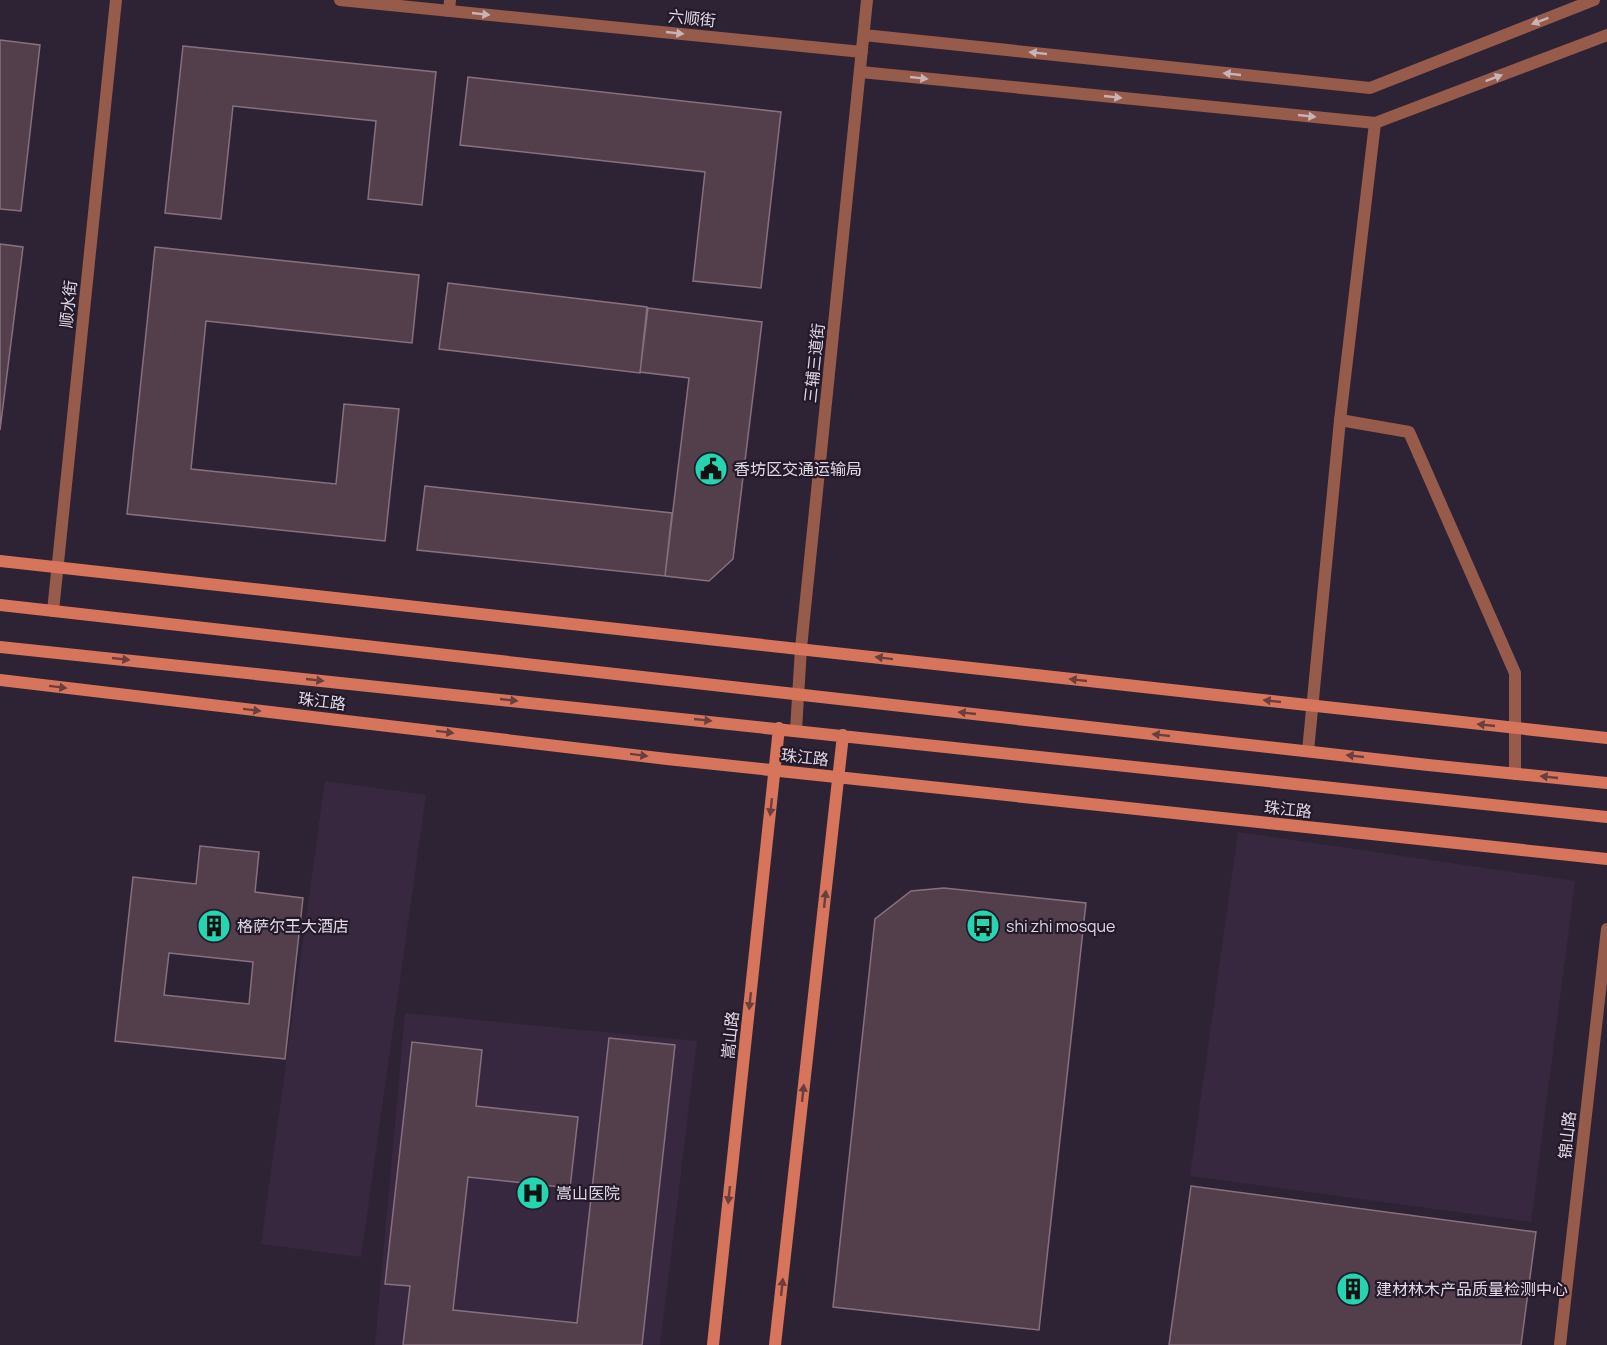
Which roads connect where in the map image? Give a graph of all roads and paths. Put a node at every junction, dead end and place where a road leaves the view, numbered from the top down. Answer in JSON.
{"nodes":[{"id":1,"x":116,"y":0,"type":"edge"},
{"id":2,"x":340,"y":0,"type":"edge"},
{"id":3,"x":867,"y":0,"type":"edge"},
{"id":4,"x":1594,"y":0,"type":"edge"},
{"id":5,"x":450,"y":5,"type":"edge"},
{"id":6,"x":864,"y":35,"type":"junction"},
{"id":7,"x":1607,"y":35,"type":"edge"},
{"id":8,"x":862,"y":52,"type":"junction"},
{"id":9,"x":861,"y":72,"type":"junction"},
{"id":10,"x":1376,"y":123,"type":"junction"},
{"id":11,"x":1340,"y":420,"type":"junction"},
{"id":12,"x":0,"y":561,"type":"edge"},
{"id":13,"x":56,"y":567,"type":"junction"},
{"id":14,"x":0,"y":605,"type":"edge"},
{"id":15,"x":53,"y":611,"type":"junction"},
{"id":16,"x":0,"y":647,"type":"edge"},
{"id":17,"x":801,"y":648,"type":"junction"},
{"id":18,"x":0,"y":680,"type":"edge"},
{"id":19,"x":798,"y":694,"type":"junction"},
{"id":20,"x":1312,"y":705,"type":"junction"},
{"id":21,"x":779,"y":728,"type":"junction"},
{"id":22,"x":1515,"y":728,"type":"junction"},
{"id":23,"x":796,"y":730,"type":"junction"},
{"id":24,"x":843,"y":735,"type":"junction"},
{"id":25,"x":1607,"y":738,"type":"edge"},
{"id":26,"x":1308,"y":751,"type":"junction"},
{"id":27,"x":775,"y":770,"type":"junction"},
{"id":28,"x":1515,"y":774,"type":"junction"},
{"id":29,"x":838,"y":777,"type":"junction"},
{"id":30,"x":1607,"y":783,"type":"edge"},
{"id":31,"x":1607,"y":817,"type":"edge"},
{"id":32,"x":1607,"y":860,"type":"edge"},
{"id":33,"x":1607,"y":929,"type":"edge"},
{"id":34,"x":713,"y":1345,"type":"edge"},
{"id":35,"x":775,"y":1345,"type":"edge"},
{"id":36,"x":1560,"y":1345,"type":"edge"}],
"edges":[{"from":1,"to":13,"type":"street","name":"顺水街"},
{"from":2,"to":5,"type":"street","name":"六顺街"},
{"from":3,"to":6,"type":"street","name":"三辅三道街"},
{"from":4,"to":6,"type":"street","one_way":true},
{"from":5,"to":8,"type":"street","name":"六顺街","one_way":true},
{"from":6,"to":8,"type":"street","name":"三辅三道街"},
{"from":10,"to":7,"type":"street","one_way":true},
{"from":8,"to":9,"type":"street","name":"三辅三道街"},
{"from":9,"to":10,"type":"street","one_way":true},
{"from":9,"to":17,"type":"street","name":"三辅三道街"},
{"from":10,"to":11,"type":"street"},
{"from":11,"to":20,"type":"street"},
{"from":11,"to":22,"type":"street"},
{"from":12,"to":13,"type":"main road"},
{"from":13,"to":15,"type":"street","name":"顺水街"},
{"from":13,"to":17,"type":"main road"},
{"from":14,"to":15,"type":"main road"},
{"from":15,"to":19,"type":"main road"},
{"from":16,"to":21,"type":"main road","name":"珠江路","one_way":true},
{"from":17,"to":19,"type":"street","name":"三辅三道街"},
{"from":20,"to":17,"type":"main road","one_way":true},
{"from":18,"to":27,"type":"main road","name":"珠江路","one_way":true},
{"from":19,"to":23,"type":"street","name":"三辅三道街"},
{"from":26,"to":19,"type":"main road","one_way":true},
{"from":22,"to":20,"type":"main road","one_way":true},
{"from":20,"to":26,"type":"street"},
{"from":21,"to":23,"type":"main road","name":"珠江路"},
{"from":21,"to":27,"type":"main road","name":"嵩山路"},
{"from":22,"to":25,"type":"main road"},
{"from":22,"to":28,"type":"street"},
{"from":23,"to":24,"type":"main road","name":"珠江路"},
{"from":24,"to":29,"type":"main road"},
{"from":24,"to":31,"type":"main road","name":"珠江路"},
{"from":28,"to":26,"type":"main road","one_way":true},
{"from":27,"to":29,"type":"main road","name":"珠江路"},
{"from":27,"to":34,"type":"main road","name":"嵩山路","one_way":true},
{"from":30,"to":28,"type":"main road","one_way":true},
{"from":29,"to":32,"type":"main road","name":"珠江路"},
{"from":35,"to":29,"type":"main road","one_way":true},
{"from":33,"to":36,"type":"street","name":"锦山路"}]}
